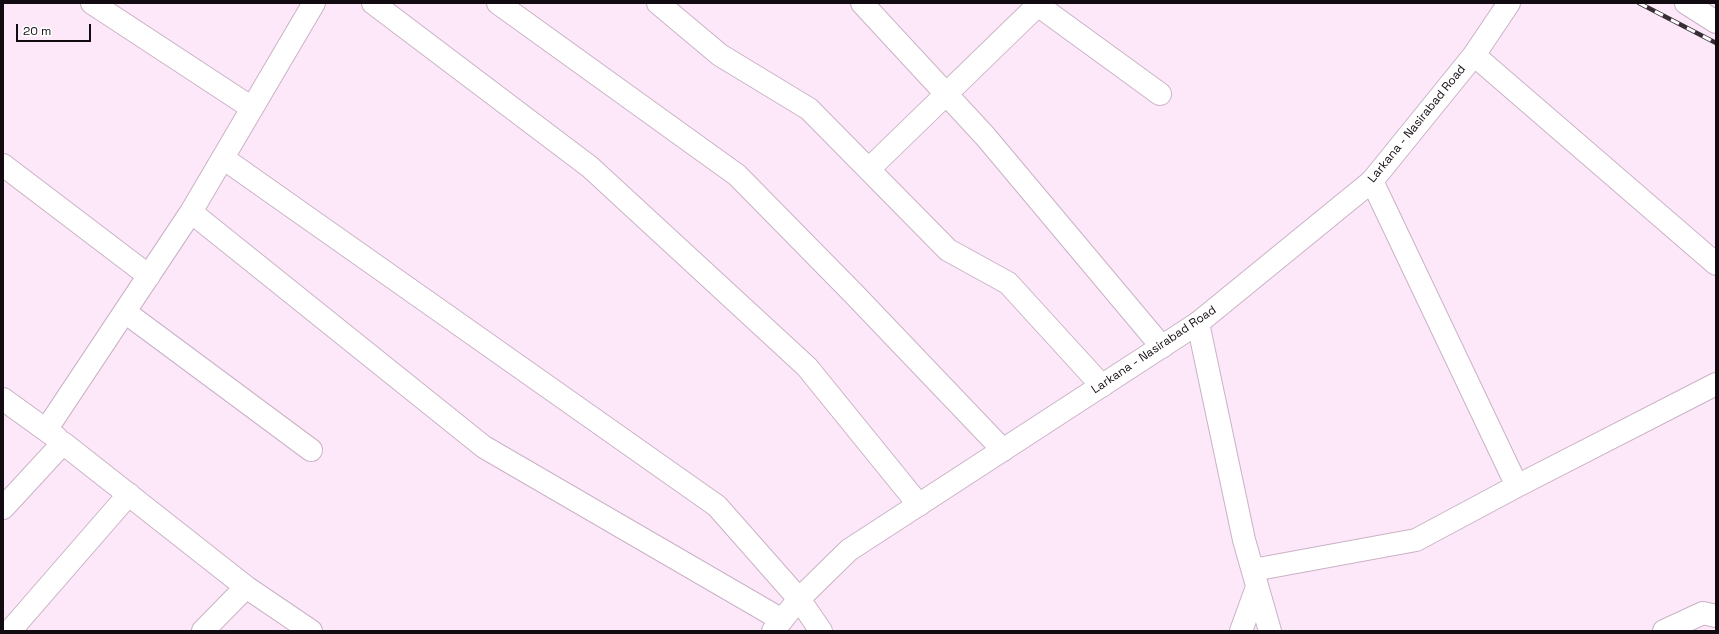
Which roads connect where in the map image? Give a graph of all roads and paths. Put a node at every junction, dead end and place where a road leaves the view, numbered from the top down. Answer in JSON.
{"nodes":[{"id":1,"x":92,"y":3,"type":"edge"},
{"id":2,"x":314,"y":3,"type":"edge"},
{"id":3,"x":373,"y":3,"type":"edge"},
{"id":4,"x":498,"y":3,"type":"edge"},
{"id":5,"x":658,"y":3,"type":"edge"},
{"id":6,"x":862,"y":3,"type":"edge"},
{"id":7,"x":1509,"y":3,"type":"edge"},
{"id":8,"x":1686,"y":3,"type":"edge"},
{"id":9,"x":1038,"y":4,"type":"edge"},
{"id":10,"x":1716,"y":22,"type":"edge"},
{"id":11,"x":1474,"y":55,"type":"junction"},
{"id":12,"x":946,"y":94,"type":"junction"},
{"id":13,"x":1160,"y":94,"type":"dead end"},
{"id":14,"x":252,"y":108,"type":"junction"},
{"id":15,"x":223,"y":158,"type":"junction"},
{"id":16,"x":3,"y":165,"type":"edge"},
{"id":17,"x":869,"y":169,"type":"junction"},
{"id":18,"x":1372,"y":182,"type":"junction"},
{"id":19,"x":191,"y":212,"type":"junction"},
{"id":20,"x":1716,"y":264,"type":"edge"},
{"id":21,"x":149,"y":276,"type":"junction"},
{"id":22,"x":125,"y":312,"type":"junction"},
{"id":23,"x":1198,"y":323,"type":"junction"},
{"id":24,"x":1162,"y":347,"type":"junction"},
{"id":25,"x":1716,"y":384,"type":"edge"},
{"id":26,"x":1102,"y":386,"type":"junction"},
{"id":27,"x":3,"y":399,"type":"edge"},
{"id":28,"x":54,"y":436,"type":"junction"},
{"id":29,"x":311,"y":450,"type":"dead end"},
{"id":30,"x":1003,"y":450,"type":"junction"},
{"id":31,"x":1517,"y":486,"type":"junction"},
{"id":32,"x":129,"y":494,"type":"junction"},
{"id":33,"x":918,"y":505,"type":"junction"},
{"id":34,"x":3,"y":508,"type":"edge"},
{"id":35,"x":1255,"y":578,"type":"junction"},
{"id":36,"x":246,"y":587,"type":"junction"},
{"id":37,"x":799,"y":599,"type":"junction"},
{"id":38,"x":1716,"y":616,"type":"edge"},
{"id":39,"x":777,"y":626,"type":"edge"},
{"id":40,"x":10,"y":631,"type":"edge"},
{"id":41,"x":203,"y":631,"type":"edge"},
{"id":42,"x":311,"y":631,"type":"edge"},
{"id":43,"x":821,"y":631,"type":"edge"},
{"id":44,"x":1241,"y":631,"type":"edge"},
{"id":45,"x":1270,"y":631,"type":"edge"},
{"id":46,"x":1664,"y":631,"type":"edge"}],
"edges":[{"from":1,"to":14,"type":"street"},
{"from":2,"to":14,"type":"street"},
{"from":3,"to":33,"type":"street"},
{"from":4,"to":30,"type":"street"},
{"from":5,"to":17,"type":"street"},
{"from":6,"to":12,"type":"street"},
{"from":7,"to":11,"type":"street","name":"Larkana - Nasirabad Road"},
{"from":8,"to":10,"type":"street"},
{"from":9,"to":12,"type":"street"},
{"from":9,"to":13,"type":"street"},
{"from":11,"to":18,"type":"street","name":"Larkana - Nasirabad Road"},
{"from":11,"to":20,"type":"street"},
{"from":12,"to":17,"type":"street"},
{"from":12,"to":24,"type":"street"},
{"from":14,"to":15,"type":"street"},
{"from":15,"to":19,"type":"street"},
{"from":15,"to":37,"type":"street"},
{"from":16,"to":21,"type":"street"},
{"from":17,"to":26,"type":"street"},
{"from":18,"to":23,"type":"street","name":"Larkana - Nasirabad Road"},
{"from":18,"to":31,"type":"street"},
{"from":19,"to":21,"type":"street"},
{"from":19,"to":39,"type":"street"},
{"from":21,"to":22,"type":"street"},
{"from":22,"to":28,"type":"street"},
{"from":22,"to":29,"type":"street"},
{"from":23,"to":24,"type":"street","name":"Larkana - Nasirabad Road"},
{"from":23,"to":35,"type":"street"},
{"from":24,"to":26,"type":"street","name":"Larkana - Nasirabad Road"},
{"from":25,"to":31,"type":"street"},
{"from":26,"to":30,"type":"street","name":"Larkana - Nasirabad Road"},
{"from":27,"to":28,"type":"street"},
{"from":28,"to":32,"type":"street"},
{"from":28,"to":34,"type":"street"},
{"from":30,"to":33,"type":"street","name":"Larkana - Nasirabad Road"},
{"from":31,"to":35,"type":"street"},
{"from":32,"to":36,"type":"street"},
{"from":32,"to":40,"type":"street"},
{"from":33,"to":37,"type":"street","name":"Larkana - Nasirabad Road"},
{"from":35,"to":44,"type":"street"},
{"from":35,"to":45,"type":"street"},
{"from":36,"to":41,"type":"street"},
{"from":36,"to":42,"type":"street"},
{"from":37,"to":39,"type":"street","name":"Larkana - Nasirabad Road"},
{"from":37,"to":43,"type":"street"},
{"from":38,"to":46,"type":"street"}]}
